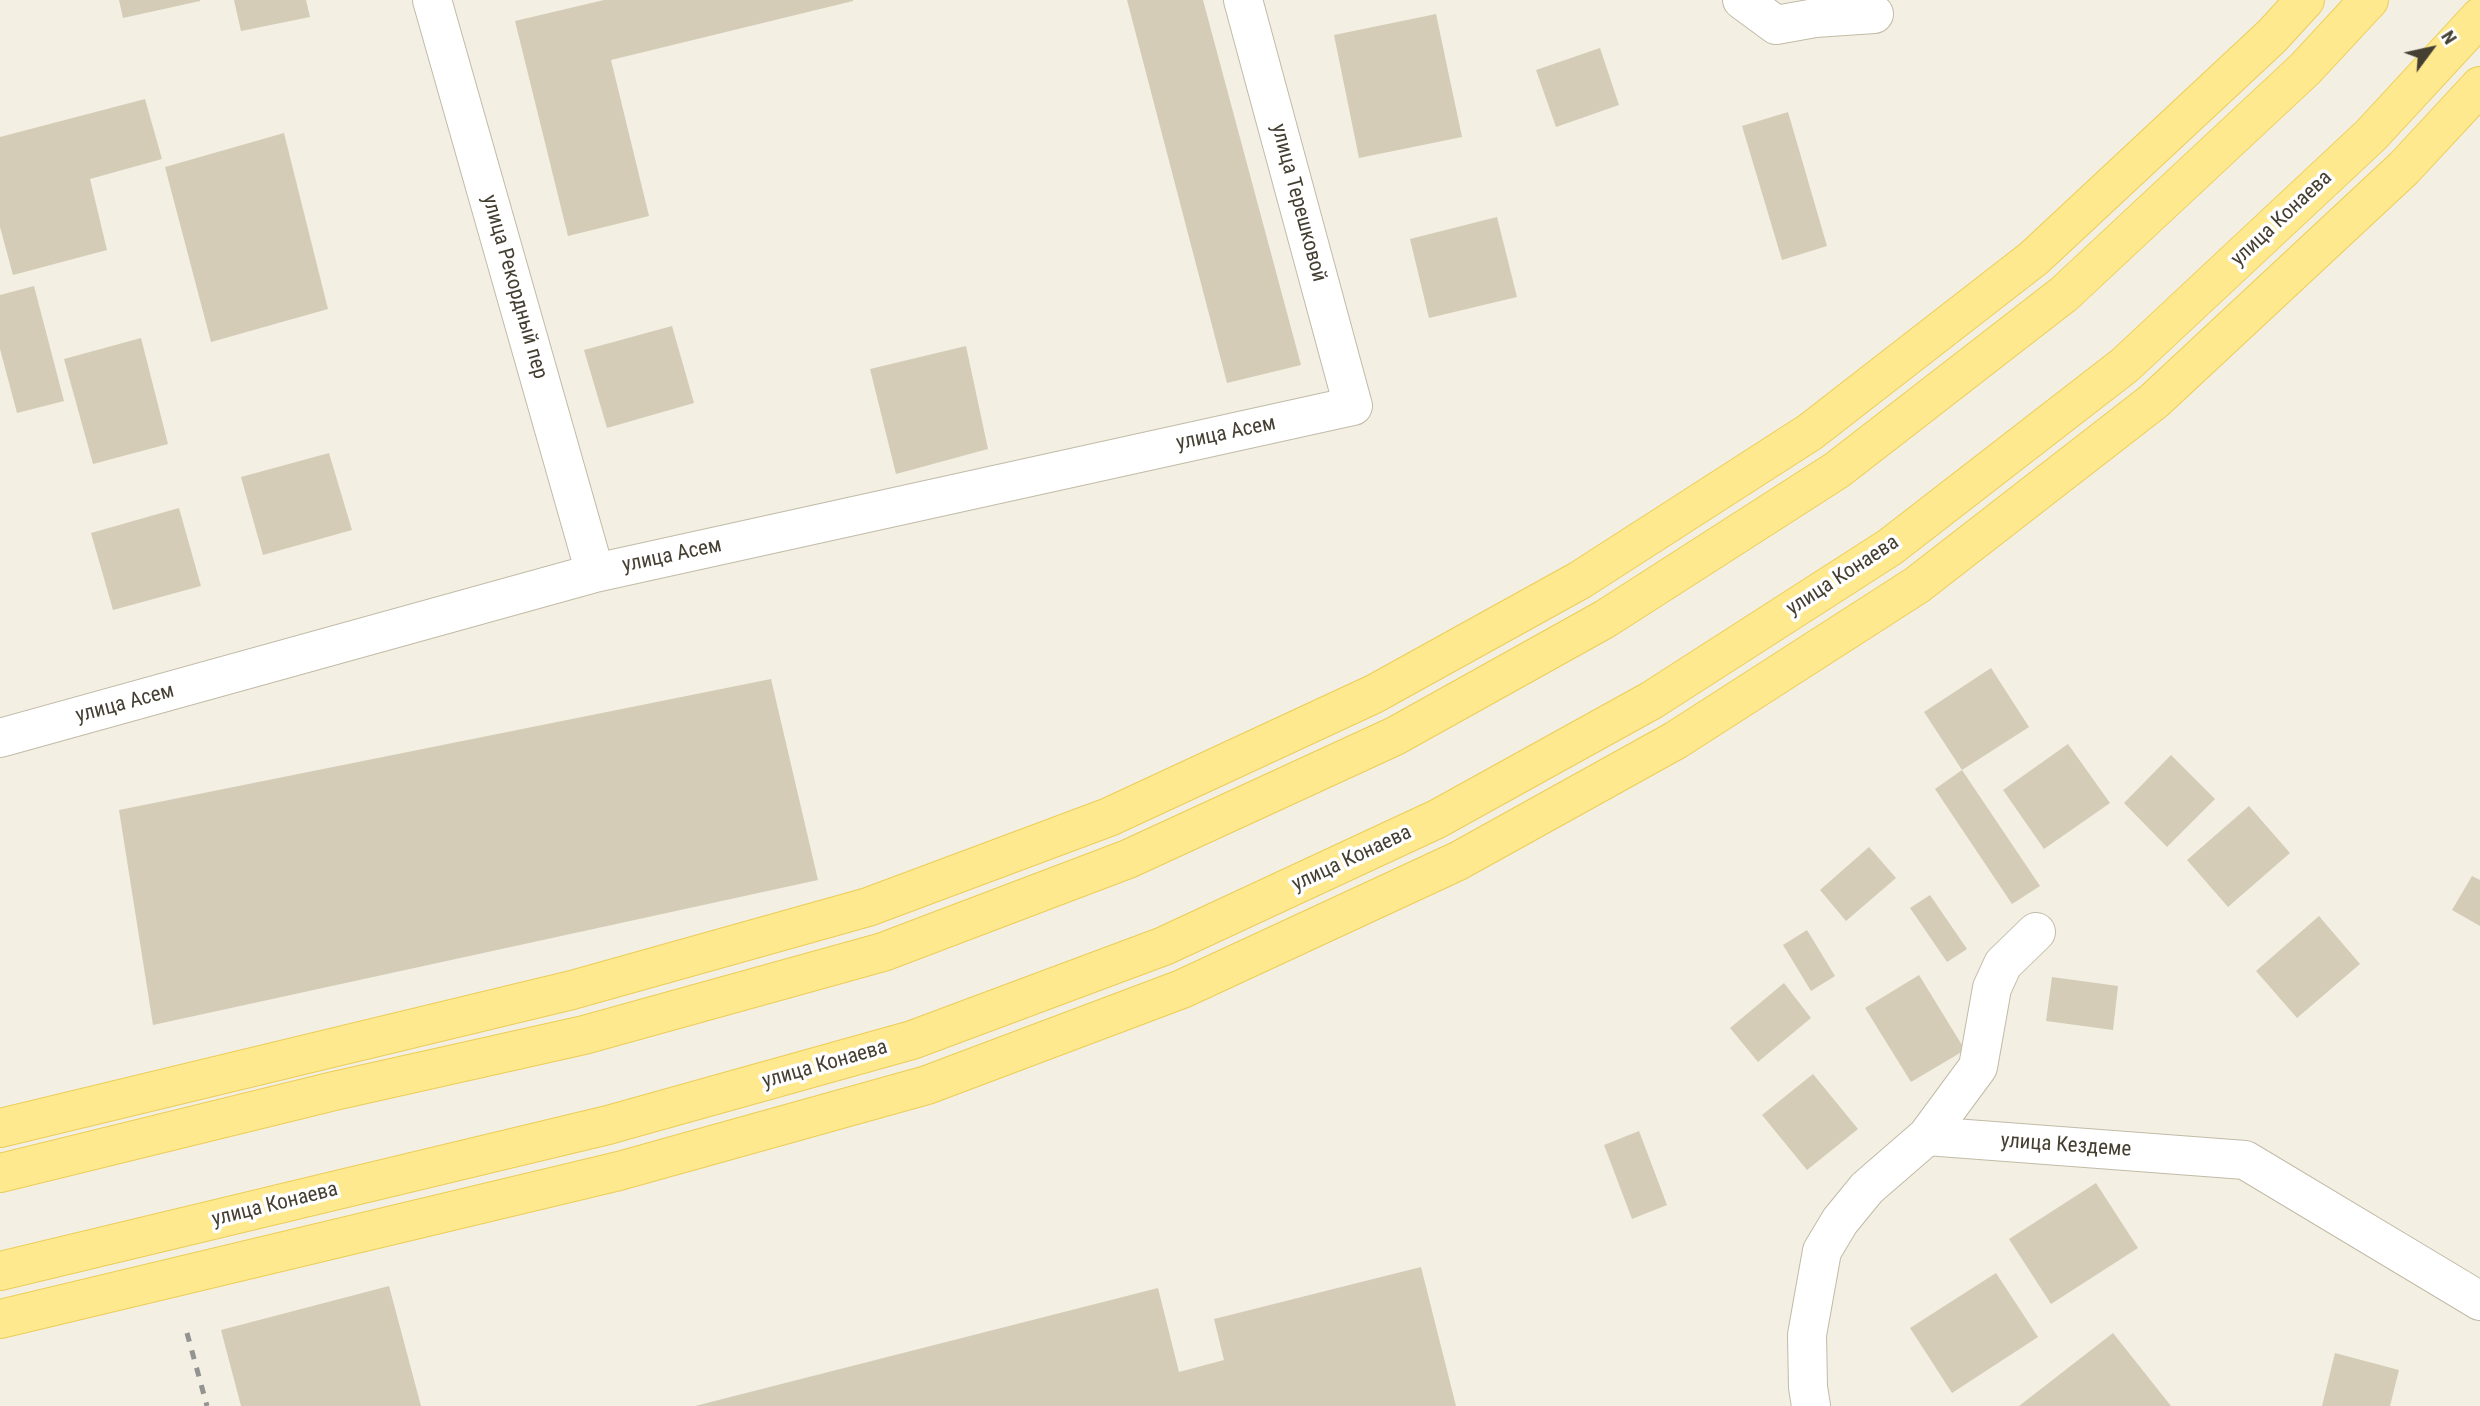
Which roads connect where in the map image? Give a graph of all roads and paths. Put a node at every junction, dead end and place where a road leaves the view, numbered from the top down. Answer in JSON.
{"nodes":[{"id":1,"x":432,"y":0,"type":"edge"},
{"id":2,"x":1243,"y":0,"type":"edge"},
{"id":3,"x":1742,"y":0,"type":"edge"},
{"id":4,"x":2305,"y":0,"type":"edge"},
{"id":5,"x":2369,"y":0,"type":"edge"},
{"id":6,"x":1874,"y":15,"type":"dead end"},
{"id":7,"x":2480,"y":17,"type":"edge"},
{"id":8,"x":2480,"y":86,"type":"edge"},
{"id":9,"x":1353,"y":406,"type":"joint"},
{"id":10,"x":595,"y":573,"type":"junction"},
{"id":11,"x":0,"y":738,"type":"edge"},
{"id":12,"x":2036,"y":932,"type":"dead end"},
{"id":13,"x":0,"y":1128,"type":"edge"},
{"id":14,"x":1927,"y":1136,"type":"junction"},
{"id":15,"x":0,"y":1173,"type":"edge"},
{"id":16,"x":0,"y":1271,"type":"edge"},
{"id":17,"x":2480,"y":1301,"type":"edge"},
{"id":18,"x":0,"y":1319,"type":"edge"},
{"id":19,"x":1811,"y":1406,"type":"edge"}],
"edges":[{"from":1,"to":10,"type":"street","name":"улица Рекордный пер"},
{"from":2,"to":9,"type":"street","name":"улица Терешковой"},
{"from":3,"to":6,"type":"street"},
{"from":4,"to":13,"type":"main road"},
{"from":5,"to":15,"type":"main road"},
{"from":7,"to":16,"type":"main road","name":"улица Конаева"},
{"from":8,"to":18,"type":"main road"},
{"from":9,"to":10,"type":"street","name":"улица Асем"},
{"from":10,"to":11,"type":"street","name":"улица Асем"},
{"from":12,"to":14,"type":"street"},
{"from":14,"to":17,"type":"street","name":"улица Кездеме"},
{"from":14,"to":19,"type":"street"}]}
